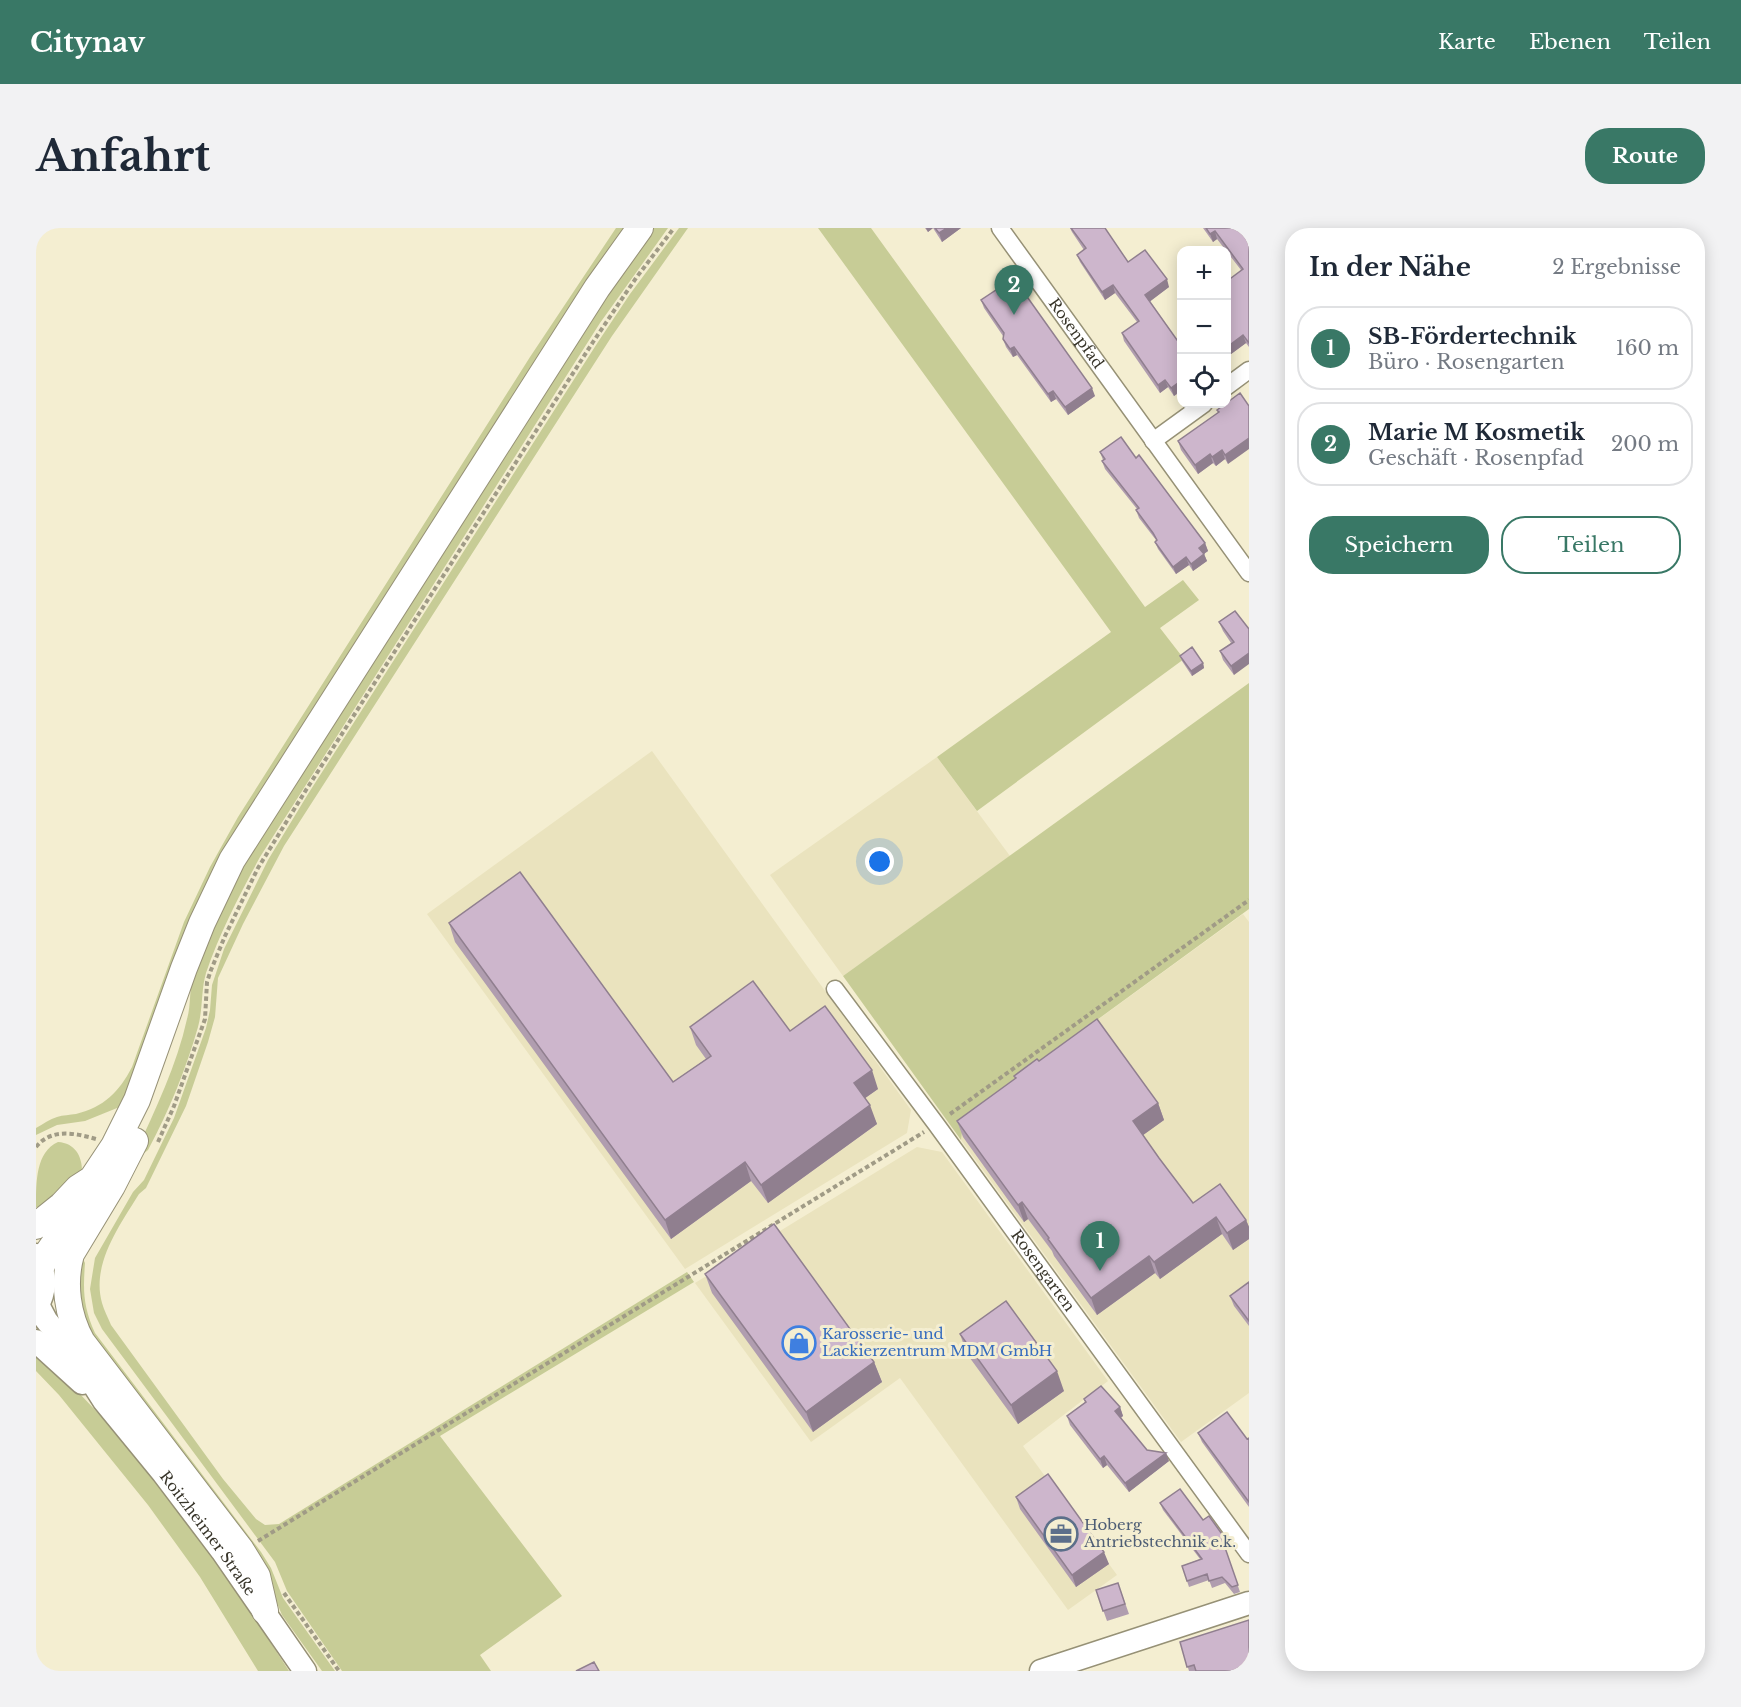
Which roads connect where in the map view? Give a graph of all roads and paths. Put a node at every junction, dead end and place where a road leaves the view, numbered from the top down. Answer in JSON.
{"nodes":[{"id":1,"x":640,"y":228,"type":"edge"},
{"id":2,"x":674,"y":228,"type":"edge"},
{"id":3,"x":1000,"y":228,"type":"edge"},
{"id":4,"x":1249,"y":370,"type":"edge"},
{"id":5,"x":1231,"y":384,"type":"edge"},
{"id":6,"x":1198,"y":408,"type":"edge"},
{"id":7,"x":1153,"y":441,"type":"junction"},
{"id":8,"x":1249,"y":573,"type":"edge"},
{"id":9,"x":1249,"y":900,"type":"edge"},
{"id":10,"x":179,"y":981,"type":"junction"},
{"id":11,"x":835,"y":989,"type":"dead end"},
{"id":12,"x":936,"y":1124,"type":"junction"},
{"id":13,"x":156,"y":1145,"type":"dead end"},
{"id":14,"x":114,"y":1146,"type":"junction"},
{"id":15,"x":36,"y":1147,"type":"edge"},
{"id":16,"x":92,"y":1179,"type":"junction"},
{"id":17,"x":36,"y":1226,"type":"edge"},
{"id":18,"x":39,"y":1260,"type":"edge"},
{"id":19,"x":37,"y":1307,"type":"edge"},
{"id":20,"x":36,"y":1341,"type":"edge"},
{"id":21,"x":104,"y":1401,"type":"junction"},
{"id":22,"x":263,"y":1538,"type":"dead end"},
{"id":23,"x":1249,"y":1554,"type":"edge"},
{"id":24,"x":283,"y":1590,"type":"dead end"},
{"id":25,"x":1249,"y":1603,"type":"edge"},
{"id":26,"x":265,"y":1611,"type":"junction"},
{"id":27,"x":305,"y":1671,"type":"edge"},
{"id":28,"x":339,"y":1671,"type":"edge"},
{"id":29,"x":1041,"y":1671,"type":"edge"}],
"edges":[{"from":1,"to":10,"type":"main road"},
{"from":2,"to":13,"type":"path"},
{"from":3,"to":7,"type":"street","name":"Rosenpfad"},
{"from":4,"to":5,"type":"street"},
{"from":6,"to":7,"type":"street"},
{"from":7,"to":8,"type":"street","name":"Rosenpfad"},
{"from":9,"to":12,"type":"path"},
{"from":10,"to":14,"type":"main road"},
{"from":10,"to":26,"type":"main road"},
{"from":11,"to":12,"type":"street","name":"Rosengarten"},
{"from":12,"to":22,"type":"path"},
{"from":12,"to":23,"type":"street","name":"Rosengarten"},
{"from":14,"to":15,"type":"path"},
{"from":14,"to":16,"type":"main road"},
{"from":16,"to":17,"type":"main road"},
{"from":16,"to":18,"type":"main road"},
{"from":18,"to":19,"type":"street"},
{"from":19,"to":21,"type":"street","name":"Roitzheimer Straße"},
{"from":20,"to":21,"type":"street","name":"Roitzheimer Straße"},
{"from":21,"to":26,"type":"street","name":"Roitzheimer Straße"},
{"from":24,"to":28,"type":"path"},
{"from":25,"to":29,"type":"street"},
{"from":26,"to":27,"type":"street","name":"Roitzheimer Straße"}]}
